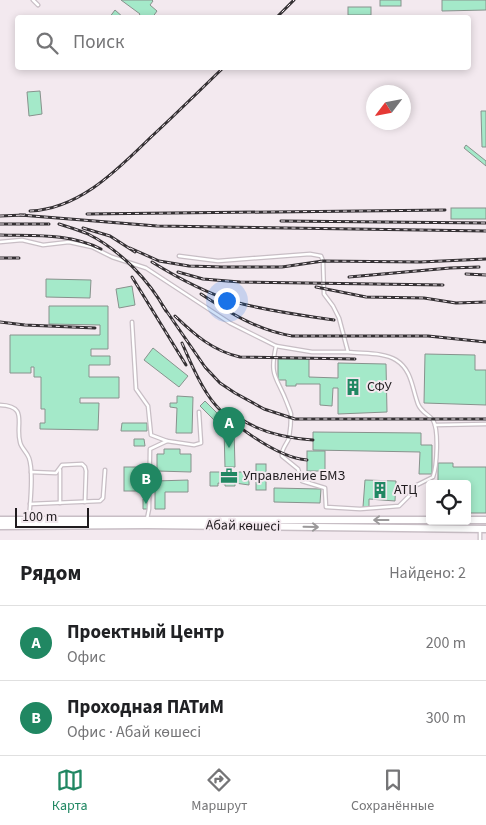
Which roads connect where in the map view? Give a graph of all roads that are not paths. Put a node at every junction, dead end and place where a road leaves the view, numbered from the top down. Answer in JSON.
{"nodes":[{"id":1,"x":33,"y":0,"type":"edge"},
{"id":2,"x":38,"y":5,"type":"dead end"},
{"id":3,"x":0,"y":242,"type":"edge"},
{"id":4,"x":179,"y":256,"type":"dead end"},
{"id":5,"x":132,"y":322,"type":"dead end"},
{"id":6,"x":276,"y":346,"type":"junction"},
{"id":7,"x":348,"y":352,"type":"junction"},
{"id":8,"x":0,"y":404,"type":"edge"},
{"id":9,"x":199,"y":412,"type":"dead end"},
{"id":10,"x":486,"y":424,"type":"edge"},
{"id":11,"x":435,"y":425,"type":"junction"},
{"id":12,"x":167,"y":441,"type":"junction"},
{"id":13,"x":60,"y":470,"type":"junction"},
{"id":14,"x":105,"y":470,"type":"dead end"},
{"id":15,"x":31,"y":472,"type":"junction"},
{"id":16,"x":84,"y":503,"type":"junction"},
{"id":17,"x":30,"y":504,"type":"junction"},
{"id":18,"x":60,"y":504,"type":"junction"},
{"id":19,"x":0,"y":520,"type":"edge"},
{"id":20,"x":426,"y":520,"type":"edge"},
{"id":21,"x":471,"y":520,"type":"edge"},
{"id":22,"x":486,"y":520,"type":"edge"},
{"id":23,"x":29,"y":523,"type":"junction"},
{"id":24,"x":147,"y":523,"type":"junction"},
{"id":25,"x":0,"y":526,"type":"edge"},
{"id":26,"x":483,"y":529,"type":"edge"},
{"id":27,"x":480,"y":540,"type":"edge"}],
"edges":[{"from":1,"to":2,"type":"lane"},
{"from":3,"to":6,"type":"lane"},
{"from":4,"to":7,"type":"lane"},
{"from":5,"to":12,"type":"lane"},
{"from":6,"to":7,"type":"lane"},
{"from":6,"to":11,"type":"lane"},
{"from":7,"to":11,"type":"lane"},
{"from":8,"to":15,"type":"lane"},
{"from":9,"to":12,"type":"lane"},
{"from":10,"to":11,"type":"lane"},
{"from":12,"to":24,"type":"lane"},
{"from":13,"to":15,"type":"lane"},
{"from":13,"to":16,"type":"lane"},
{"from":13,"to":18,"type":"lane"},
{"from":14,"to":16,"type":"lane"},
{"from":15,"to":17,"type":"lane"},
{"from":16,"to":18,"type":"lane"},
{"from":17,"to":18,"type":"lane"},
{"from":17,"to":23,"type":"lane"},
{"from":19,"to":23,"type":"street","name":"Абай көшесі"},
{"from":20,"to":24,"type":"street","name":"Абай көшесі","one_way":true},
{"from":21,"to":22,"type":"street"},
{"from":23,"to":24,"type":"street","name":"Абай көшесі"},
{"from":23,"to":25,"type":"street","name":"Абай көшесі"},
{"from":24,"to":26,"type":"street","name":"Абай көшесі","one_way":true},
{"from":26,"to":27,"type":"lane"}]}
